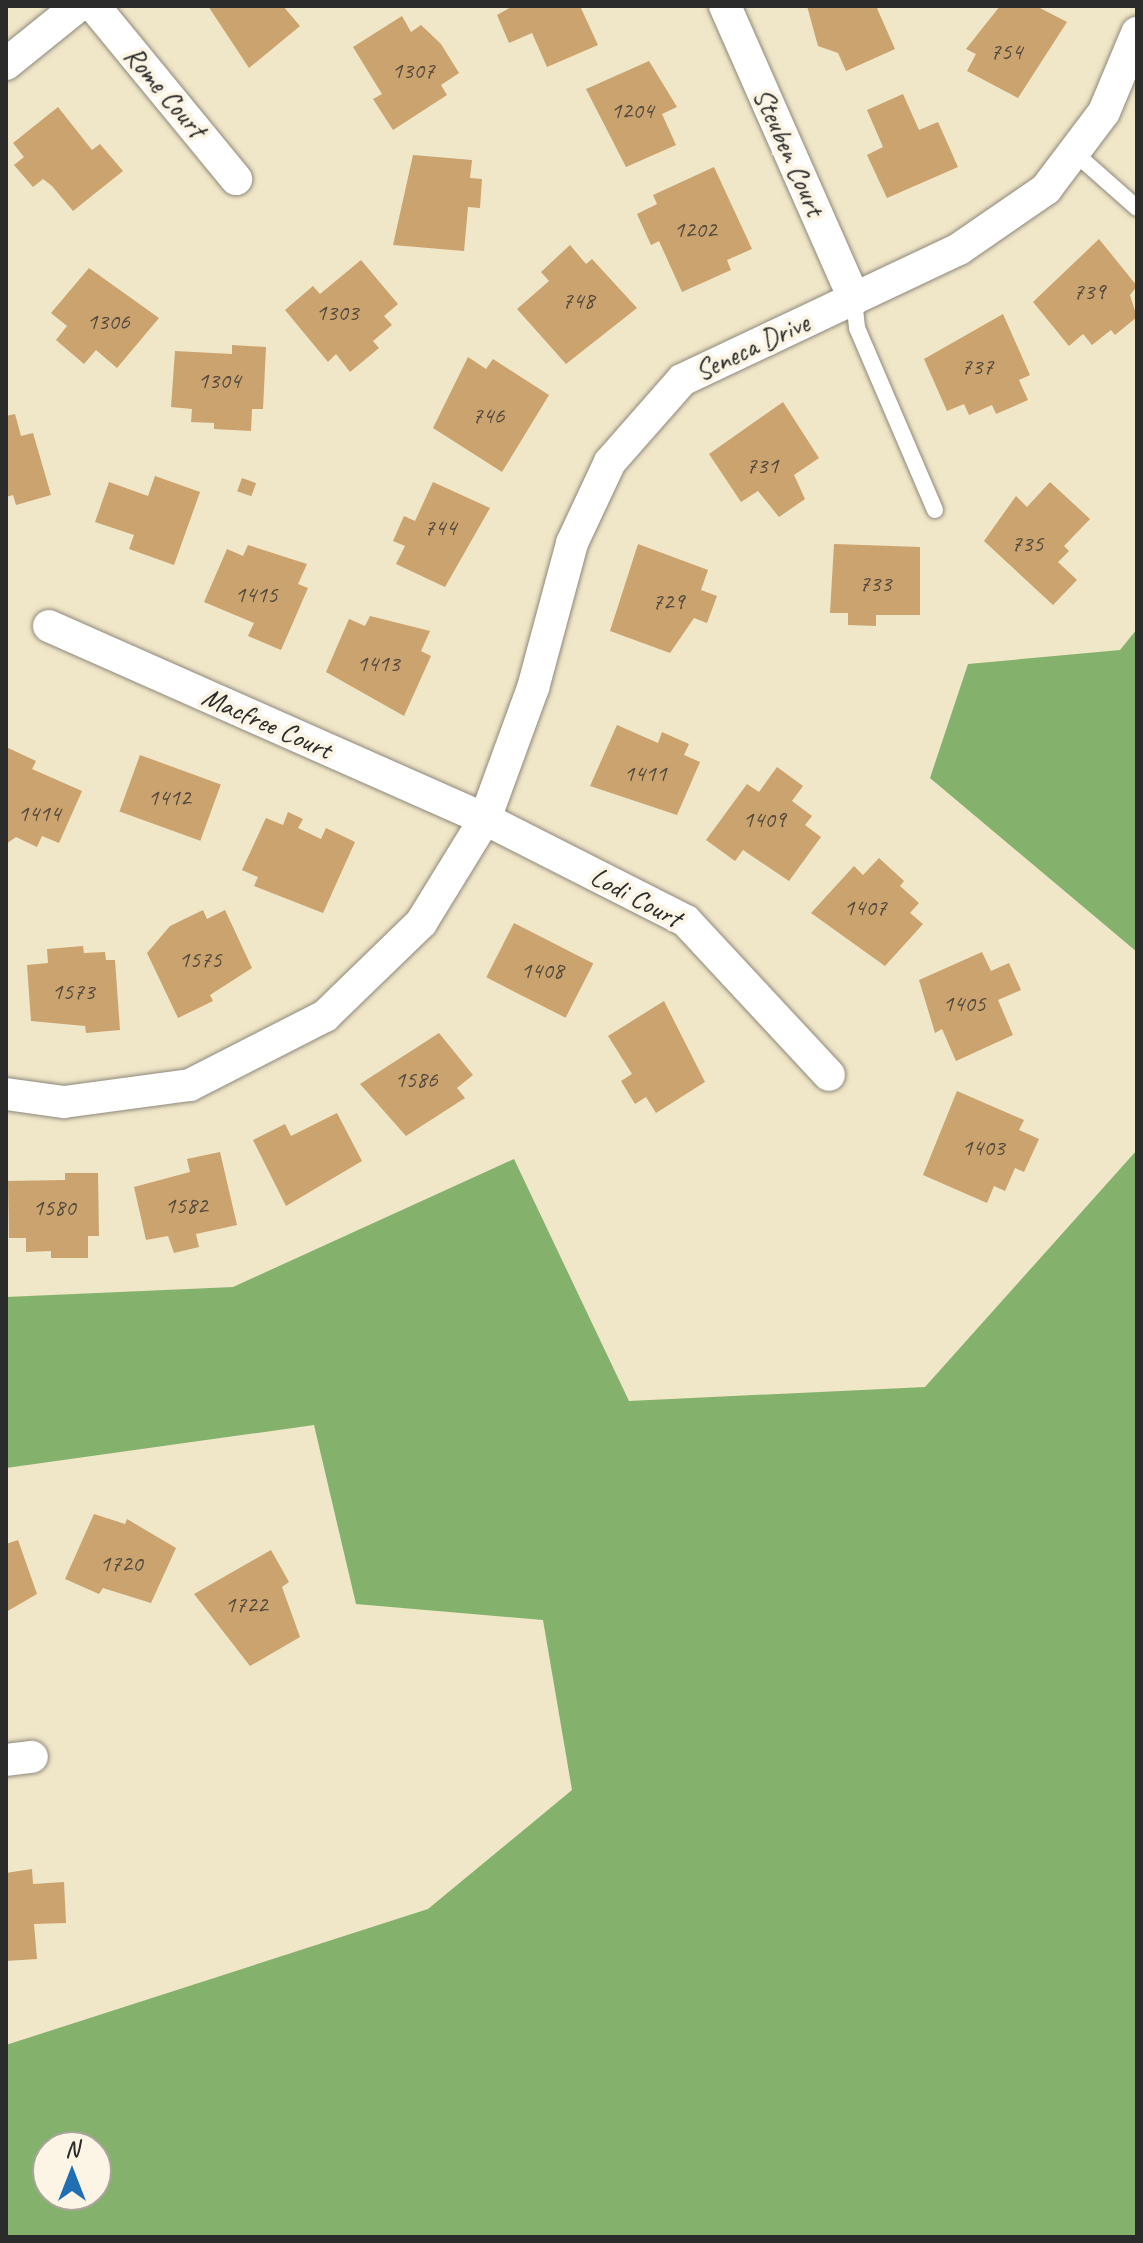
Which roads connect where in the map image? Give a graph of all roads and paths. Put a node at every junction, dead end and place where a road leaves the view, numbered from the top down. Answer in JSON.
{"nodes":[{"id":1,"x":78,"y":6,"type":"edge"},
{"id":2,"x":94,"y":6,"type":"edge"},
{"id":3,"x":725,"y":6,"type":"edge"},
{"id":4,"x":1137,"y":33,"type":"edge"},
{"id":5,"x":6,"y":64,"type":"edge"},
{"id":6,"x":1076,"y":154,"type":"junction"},
{"id":7,"x":236,"y":179,"type":"dead end"},
{"id":8,"x":1137,"y":208,"type":"edge"},
{"id":9,"x":854,"y":299,"type":"junction"},
{"id":10,"x":935,"y":510,"type":"dead end"},
{"id":11,"x":49,"y":626,"type":"dead end"},
{"id":12,"x":485,"y":819,"type":"junction"},
{"id":13,"x":829,"y":1075,"type":"dead end"},
{"id":14,"x":6,"y":1094,"type":"edge"}],
"edges":[{"from":1,"to":5,"type":"street"},
{"from":2,"to":7,"type":"street","name":"Rome Court"},
{"from":3,"to":9,"type":"street","name":"Steuben Court"},
{"from":4,"to":6,"type":"street","name":"Seneca Drive"},
{"from":6,"to":8,"type":"lane"},
{"from":6,"to":9,"type":"street","name":"Seneca Drive"},
{"from":9,"to":10,"type":"lane"},
{"from":9,"to":12,"type":"street","name":"Seneca Drive"},
{"from":11,"to":12,"type":"street","name":"Macfree Court"},
{"from":12,"to":13,"type":"street","name":"Lodi Court"},
{"from":12,"to":14,"type":"street","name":"Seneca Drive"}]}
